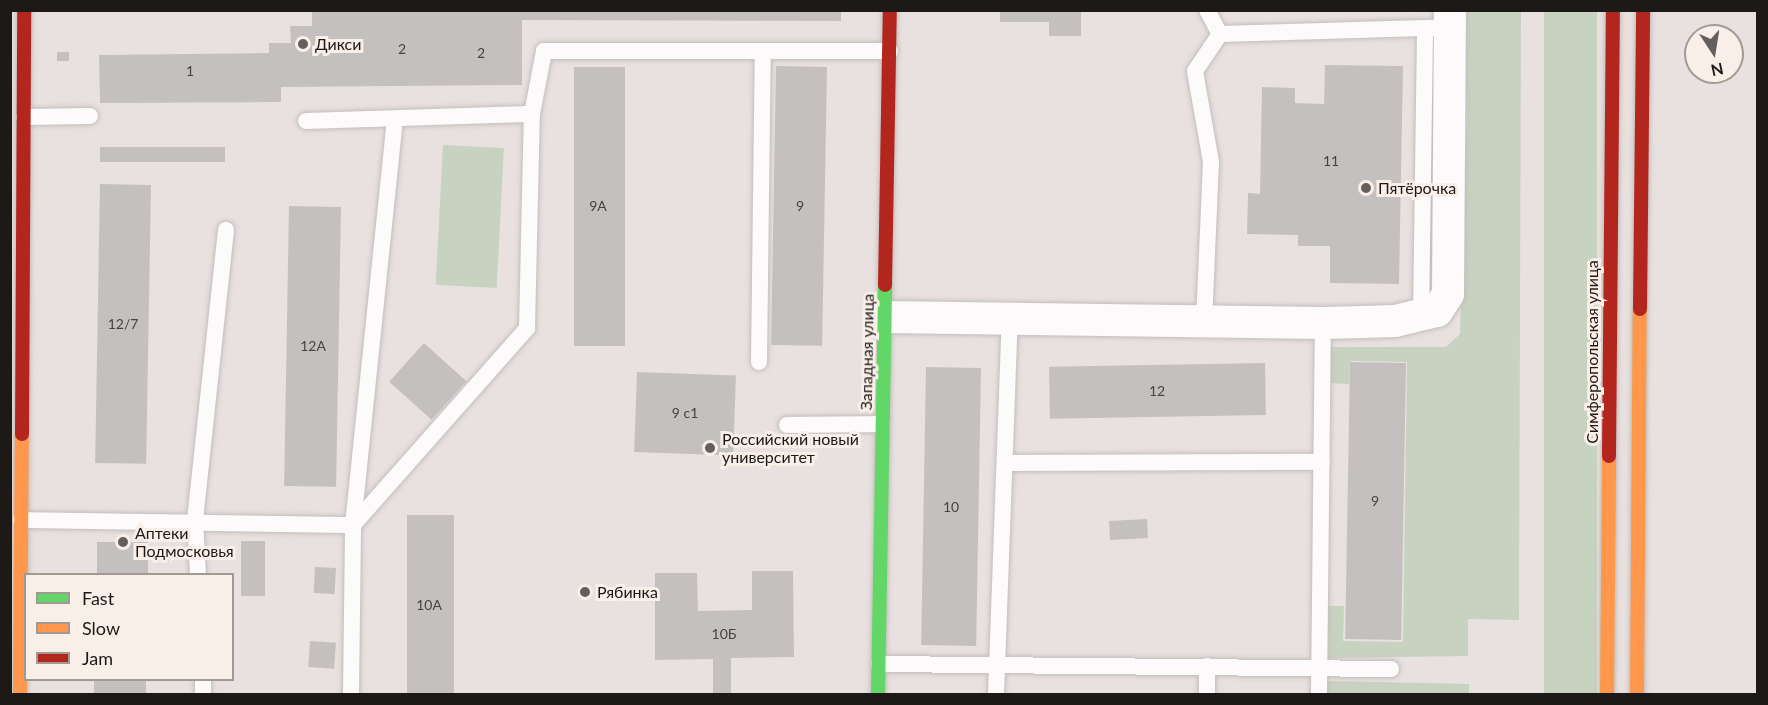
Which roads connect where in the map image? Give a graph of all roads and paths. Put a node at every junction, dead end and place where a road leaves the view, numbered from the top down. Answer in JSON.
{"nodes":[{"id":1,"x":24,"y":10,"type":"edge"},
{"id":2,"x":890,"y":10,"type":"edge"},
{"id":3,"x":1207,"y":10,"type":"edge"},
{"id":4,"x":1613,"y":10,"type":"edge"},
{"id":5,"x":1643,"y":10,"type":"edge"},
{"id":6,"x":1442,"y":22,"type":"edge"},
{"id":7,"x":1220,"y":34,"type":"junction"},
{"id":8,"x":763,"y":51,"type":"junction"},
{"id":9,"x":890,"y":51,"type":"junction"},
{"id":10,"x":532,"y":114,"type":"junction"},
{"id":11,"x":90,"y":116,"type":"dead end"},
{"id":12,"x":19,"y":121,"type":"edge"},
{"id":13,"x":306,"y":121,"type":"dead end"},
{"id":14,"x":395,"y":121,"type":"junction"},
{"id":15,"x":226,"y":230,"type":"dead end"},
{"id":16,"x":885,"y":317,"type":"junction"},
{"id":17,"x":1010,"y":319,"type":"junction"},
{"id":18,"x":1204,"y":322,"type":"junction"},
{"id":19,"x":1323,"y":323,"type":"junction"},
{"id":20,"x":759,"y":363,"type":"dead end"},
{"id":21,"x":882,"y":424,"type":"junction"},
{"id":22,"x":788,"y":425,"type":"dead end"},
{"id":23,"x":1322,"y":462,"type":"junction"},
{"id":24,"x":1006,"y":463,"type":"junction"},
{"id":25,"x":21,"y":520,"type":"junction"},
{"id":26,"x":195,"y":520,"type":"junction"},
{"id":27,"x":353,"y":525,"type":"junction"},
{"id":28,"x":198,"y":573,"type":"edge"},
{"id":29,"x":879,"y":664,"type":"junction"},
{"id":30,"x":996,"y":665,"type":"junction"},
{"id":31,"x":1207,"y":666,"type":"junction"},
{"id":32,"x":1319,"y":667,"type":"junction"},
{"id":33,"x":1391,"y":669,"type":"dead end"},
{"id":34,"x":20,"y":694,"type":"edge"},
{"id":35,"x":351,"y":694,"type":"edge"},
{"id":36,"x":878,"y":694,"type":"edge"},
{"id":37,"x":996,"y":694,"type":"edge"},
{"id":38,"x":1207,"y":694,"type":"edge"},
{"id":39,"x":1319,"y":694,"type":"edge"},
{"id":40,"x":1607,"y":694,"type":"edge"},
{"id":41,"x":1637,"y":694,"type":"edge"}],
"edges":[{"from":1,"to":12,"type":"main road"},
{"from":2,"to":9,"type":"main road","name":"Западная улица"},
{"from":3,"to":7,"type":"lane"},
{"from":4,"to":40,"type":"main road","name":"Симферопольская улица"},
{"from":5,"to":41,"type":"main road"},
{"from":6,"to":7,"type":"lane"},
{"from":6,"to":19,"type":"street"},
{"from":7,"to":18,"type":"lane"},
{"from":8,"to":9,"type":"lane"},
{"from":8,"to":10,"type":"lane"},
{"from":8,"to":20,"type":"lane"},
{"from":9,"to":16,"type":"main road","name":"Западная улица"},
{"from":10,"to":14,"type":"lane"},
{"from":10,"to":27,"type":"lane"},
{"from":11,"to":12,"type":"lane"},
{"from":12,"to":25,"type":"main road"},
{"from":13,"to":14,"type":"lane"},
{"from":14,"to":27,"type":"lane"},
{"from":15,"to":26,"type":"lane"},
{"from":16,"to":17,"type":"street"},
{"from":16,"to":21,"type":"main road","name":"Западная улица"},
{"from":17,"to":18,"type":"street"},
{"from":17,"to":24,"type":"lane"},
{"from":18,"to":19,"type":"street"},
{"from":19,"to":23,"type":"lane"},
{"from":21,"to":22,"type":"lane"},
{"from":21,"to":29,"type":"main road","name":"Западная улица"},
{"from":23,"to":24,"type":"lane"},
{"from":23,"to":32,"type":"lane"},
{"from":24,"to":30,"type":"lane"},
{"from":25,"to":26,"type":"lane"},
{"from":25,"to":34,"type":"main road"},
{"from":26,"to":27,"type":"lane"},
{"from":26,"to":28,"type":"lane"},
{"from":27,"to":35,"type":"lane"},
{"from":29,"to":30,"type":"lane"},
{"from":29,"to":36,"type":"main road","name":"Западная улица"},
{"from":30,"to":31,"type":"lane"},
{"from":30,"to":37,"type":"lane"},
{"from":31,"to":32,"type":"lane"},
{"from":31,"to":38,"type":"lane"},
{"from":32,"to":33,"type":"lane"},
{"from":32,"to":39,"type":"lane"}]}
